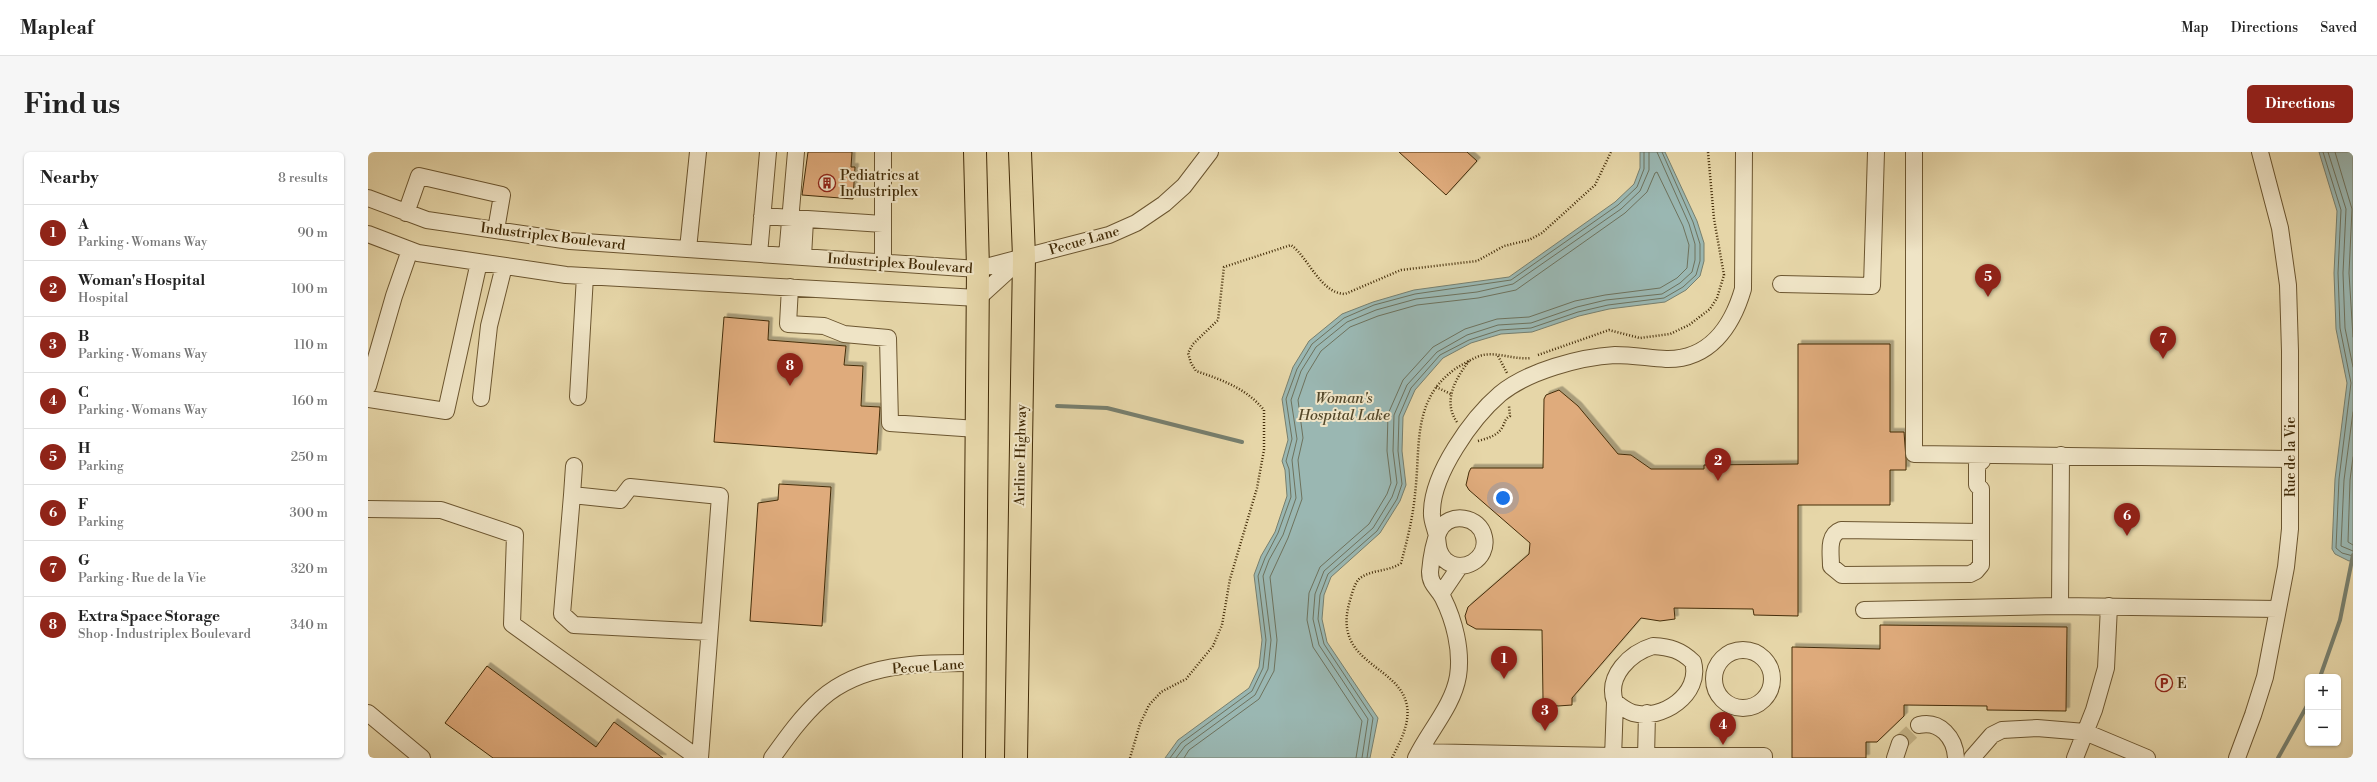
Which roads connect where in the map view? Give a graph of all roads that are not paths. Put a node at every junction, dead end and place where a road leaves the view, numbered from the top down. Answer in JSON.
{"nodes":[{"id":1,"x":698,"y":152,"type":"edge"},
{"id":2,"x":768,"y":152,"type":"edge"},
{"id":3,"x":796,"y":152,"type":"edge"},
{"id":4,"x":884,"y":152,"type":"edge"},
{"id":5,"x":975,"y":152,"type":"edge"},
{"id":6,"x":1020,"y":152,"type":"edge"},
{"id":7,"x":1210,"y":152,"type":"edge"},
{"id":8,"x":1744,"y":152,"type":"edge"},
{"id":9,"x":1876,"y":152,"type":"edge"},
{"id":10,"x":1914,"y":152,"type":"edge"},
{"id":11,"x":2260,"y":152,"type":"edge"},
{"id":12,"x":368,"y":198,"type":"edge"},
{"id":13,"x":406,"y":213,"type":"junction"},
{"id":14,"x":762,"y":216,"type":"junction"},
{"id":15,"x":798,"y":219,"type":"junction"},
{"id":16,"x":883,"y":224,"type":"junction"},
{"id":17,"x":496,"y":230,"type":"junction"},
{"id":18,"x":368,"y":234,"type":"edge"},
{"id":19,"x":688,"y":249,"type":"junction"},
{"id":20,"x":410,"y":250,"type":"junction"},
{"id":21,"x":759,"y":254,"type":"junction"},
{"id":22,"x":787,"y":256,"type":"junction"},
{"id":23,"x":803,"y":257,"type":"junction"},
{"id":24,"x":1024,"y":257,"type":"junction"},
{"id":25,"x":479,"y":262,"type":"junction"},
{"id":26,"x":882,"y":262,"type":"junction"},
{"id":27,"x":504,"y":266,"type":"junction"},
{"id":28,"x":978,"y":269,"type":"junction"},
{"id":29,"x":585,"y":276,"type":"junction"},
{"id":30,"x":1781,"y":284,"type":"dead end"},
{"id":31,"x":790,"y":287,"type":"junction"},
{"id":32,"x":978,"y":298,"type":"junction"},
{"id":33,"x":368,"y":386,"type":"edge"},
{"id":34,"x":578,"y":397,"type":"dead end"},
{"id":35,"x":481,"y":398,"type":"dead end"},
{"id":36,"x":368,"y":400,"type":"edge"},
{"id":37,"x":977,"y":429,"type":"junction"},
{"id":38,"x":2061,"y":455,"type":"junction"},
{"id":39,"x":1982,"y":458,"type":"junction"},
{"id":40,"x":2290,"y":459,"type":"junction"},
{"id":41,"x":574,"y":466,"type":"dead end"},
{"id":42,"x":572,"y":495,"type":"junction"},
{"id":43,"x":368,"y":509,"type":"edge"},
{"id":44,"x":1981,"y":532,"type":"junction"},
{"id":45,"x":1437,"y":538,"type":"junction"},
{"id":46,"x":1460,"y":566,"type":"junction"},
{"id":47,"x":1441,"y":594,"type":"junction"},
{"id":48,"x":2060,"y":606,"type":"junction"},
{"id":49,"x":2109,"y":606,"type":"junction"},
{"id":50,"x":2278,"y":609,"type":"junction"},
{"id":51,"x":1864,"y":610,"type":"dead end"},
{"id":52,"x":709,"y":632,"type":"junction"},
{"id":53,"x":975,"y":663,"type":"junction"},
{"id":54,"x":1615,"y":702,"type":"junction"},
{"id":55,"x":368,"y":713,"type":"edge"},
{"id":56,"x":1647,"y":713,"type":"junction"},
{"id":57,"x":1919,"y":724,"type":"dead end"},
{"id":58,"x":2085,"y":732,"type":"junction"},
{"id":59,"x":1976,"y":754,"type":"edge"},
{"id":60,"x":1417,"y":755,"type":"edge"},
{"id":61,"x":1613,"y":757,"type":"edge"},
{"id":62,"x":1646,"y":757,"type":"edge"},
{"id":63,"x":422,"y":758,"type":"edge"},
{"id":64,"x":699,"y":758,"type":"edge"},
{"id":65,"x":772,"y":758,"type":"edge"},
{"id":66,"x":974,"y":758,"type":"edge"},
{"id":67,"x":1016,"y":758,"type":"edge"},
{"id":68,"x":1764,"y":758,"type":"edge"},
{"id":69,"x":1956,"y":758,"type":"edge"},
{"id":70,"x":2074,"y":758,"type":"edge"},
{"id":71,"x":2147,"y":758,"type":"edge"},
{"id":72,"x":2237,"y":758,"type":"edge"}],
"edges":[{"from":1,"to":19,"type":"street"},
{"from":2,"to":14,"type":"street"},
{"from":3,"to":15,"type":"street"},
{"from":4,"to":16,"type":"street"},
{"from":5,"to":28,"type":"highway"},
{"from":6,"to":24,"type":"highway","name":"Airline Highway"},
{"from":7,"to":24,"type":"street","name":"Pecue Lane"},
{"from":8,"to":45,"type":"street"},
{"from":9,"to":30,"type":"street"},
{"from":10,"to":39,"type":"street"},
{"from":11,"to":40,"type":"street","name":"Rue de la Vie"},
{"from":12,"to":13,"type":"street","name":"Industriplex Boulevard"},
{"from":13,"to":17,"type":"street","name":"Industriplex Boulevard"},
{"from":13,"to":17,"type":"street"},
{"from":14,"to":15,"type":"street"},
{"from":14,"to":21,"type":"street"},
{"from":15,"to":16,"type":"street"},
{"from":15,"to":22,"type":"street"},
{"from":15,"to":23,"type":"street"},
{"from":16,"to":26,"type":"street"},
{"from":17,"to":19,"type":"street","name":"Industriplex Boulevard"},
{"from":18,"to":20,"type":"street","name":"Industriplex Boulevard"},
{"from":19,"to":21,"type":"street","name":"Industriplex Boulevard"},
{"from":20,"to":25,"type":"street","name":"Industriplex Boulevard"},
{"from":20,"to":33,"type":"street"},
{"from":21,"to":22,"type":"street","name":"Industriplex Boulevard"},
{"from":22,"to":23,"type":"street","name":"Industriplex Boulevard"},
{"from":23,"to":26,"type":"street","name":"Industriplex Boulevard"},
{"from":24,"to":28,"type":"street","name":"Industriplex Boulevard"},
{"from":24,"to":32,"type":"street","name":"Industriplex Boulevard"},
{"from":24,"to":67,"type":"highway","name":"Airline Highway"},
{"from":25,"to":27,"type":"street","name":"Industriplex Boulevard"},
{"from":25,"to":36,"type":"street"},
{"from":26,"to":28,"type":"street","name":"Industriplex Boulevard"},
{"from":27,"to":29,"type":"street","name":"Industriplex Boulevard"},
{"from":27,"to":35,"type":"street"},
{"from":28,"to":32,"type":"highway"},
{"from":29,"to":31,"type":"street","name":"Industriplex Boulevard"},
{"from":29,"to":34,"type":"street"},
{"from":31,"to":32,"type":"street","name":"Industriplex Boulevard"},
{"from":31,"to":37,"type":"street"},
{"from":32,"to":37,"type":"highway"},
{"from":37,"to":53,"type":"highway"},
{"from":38,"to":39,"type":"street"},
{"from":38,"to":40,"type":"street"},
{"from":38,"to":48,"type":"street"},
{"from":39,"to":44,"type":"street"},
{"from":40,"to":50,"type":"street","name":"Rue de la Vie"},
{"from":41,"to":42,"type":"street"},
{"from":42,"to":52,"type":"street"},
{"from":42,"to":52,"type":"street"},
{"from":43,"to":64,"type":"street"},
{"from":44,"to":44,"type":"street"},
{"from":45,"to":46,"type":"street"},
{"from":45,"to":46,"type":"street"},
{"from":45,"to":47,"type":"street"},
{"from":46,"to":47,"type":"street"},
{"from":47,"to":60,"type":"street"},
{"from":48,"to":49,"type":"street"},
{"from":48,"to":51,"type":"street"},
{"from":49,"to":50,"type":"street"},
{"from":49,"to":58,"type":"street"},
{"from":50,"to":72,"type":"street","name":"Rue de la Vie"},
{"from":52,"to":64,"type":"street"},
{"from":53,"to":65,"type":"street","name":"Pecue Lane"},
{"from":53,"to":66,"type":"highway"},
{"from":54,"to":56,"type":"street"},
{"from":54,"to":56,"type":"street"},
{"from":54,"to":61,"type":"street"},
{"from":55,"to":63,"type":"street"},
{"from":56,"to":62,"type":"street"},
{"from":57,"to":69,"type":"street"},
{"from":58,"to":59,"type":"street"},
{"from":58,"to":70,"type":"street"},
{"from":58,"to":71,"type":"street"},
{"from":60,"to":61,"type":"street"},
{"from":61,"to":62,"type":"street"},
{"from":62,"to":68,"type":"street"}]}
